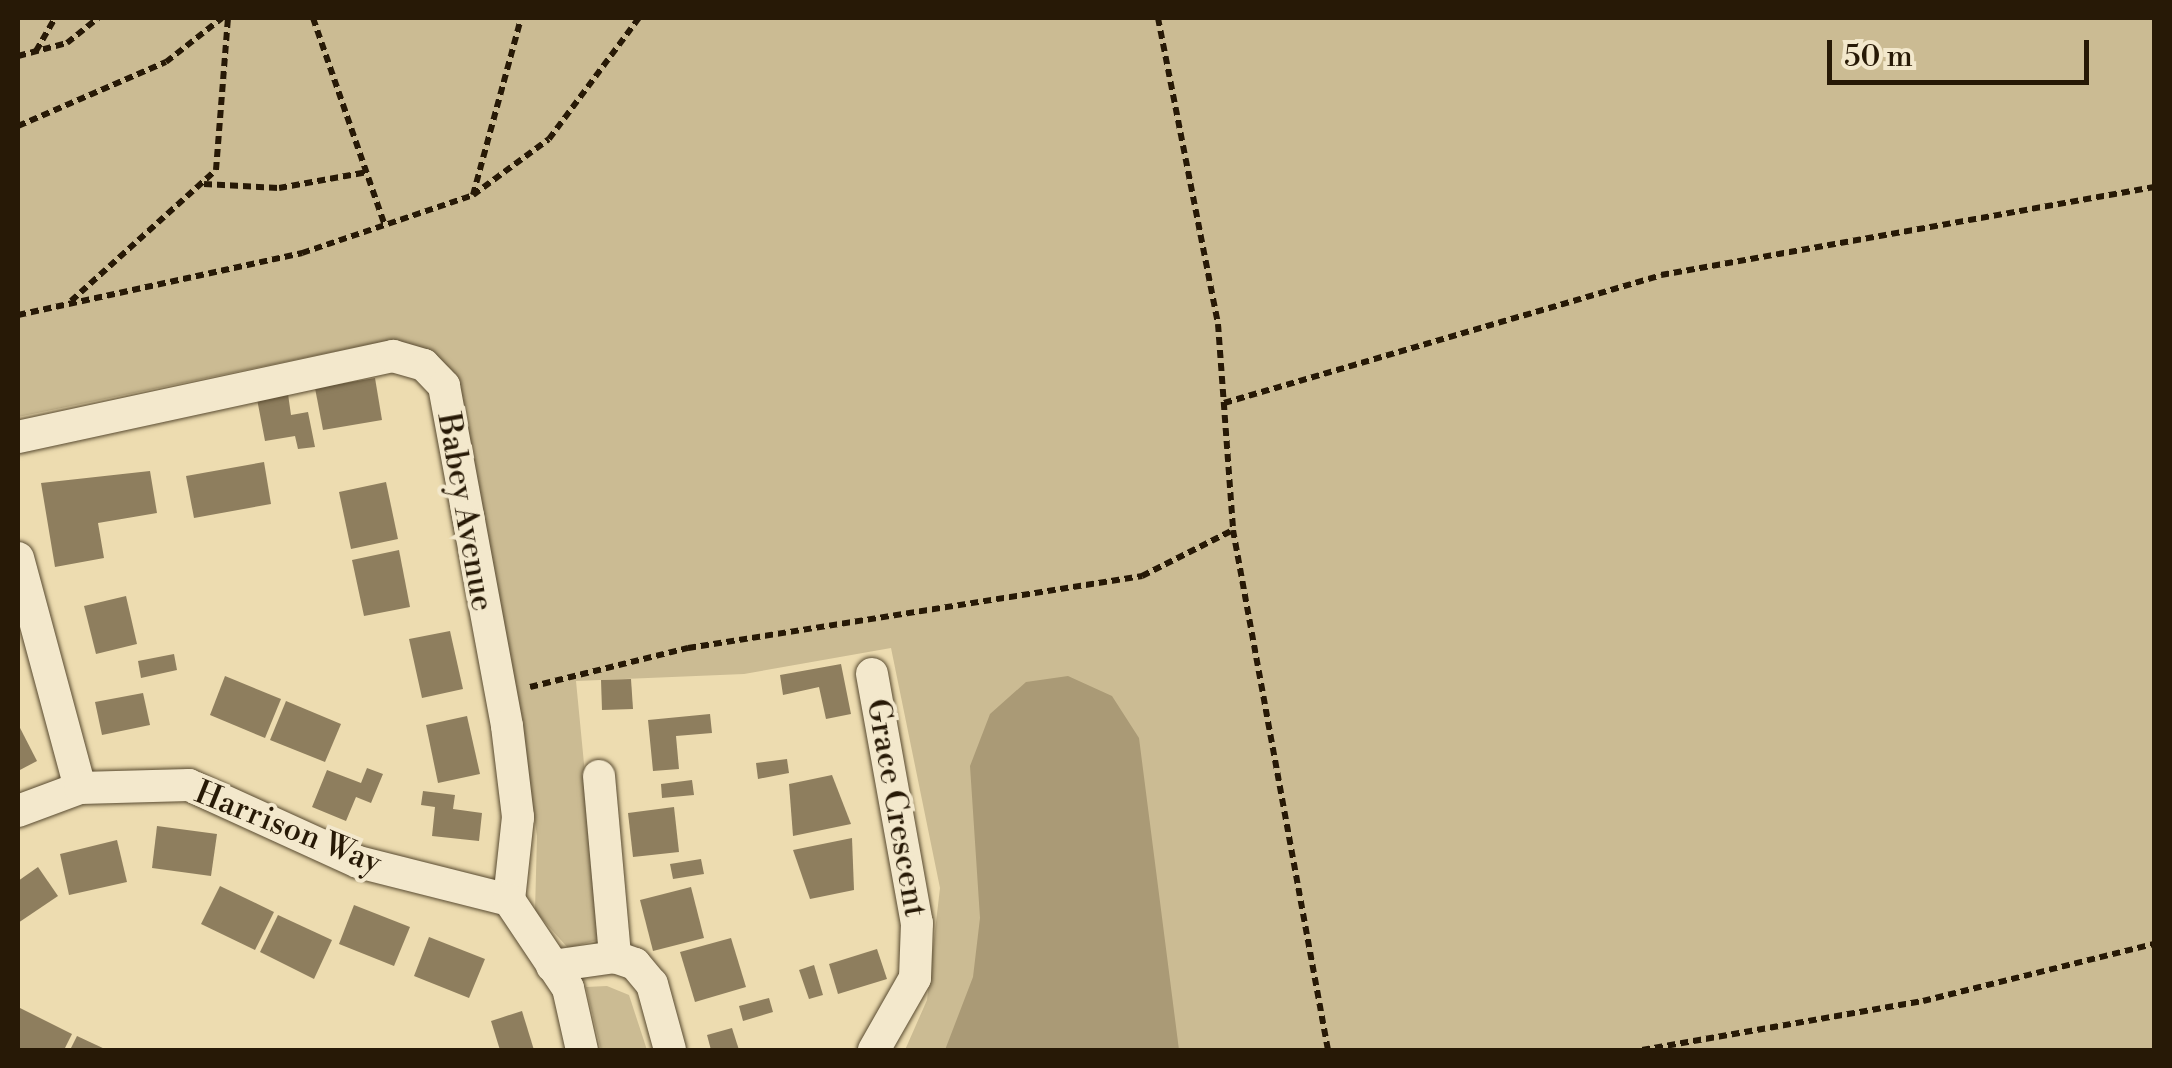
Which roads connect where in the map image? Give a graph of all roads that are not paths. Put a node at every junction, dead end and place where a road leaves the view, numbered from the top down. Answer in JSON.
{"nodes":[{"id":1,"x":18,"y":437,"type":"edge"},
{"id":2,"x":18,"y":558,"type":"edge"},
{"id":3,"x":872,"y":674,"type":"dead end"},
{"id":4,"x":599,"y":776,"type":"dead end"},
{"id":5,"x":80,"y":788,"type":"junction"},
{"id":6,"x":18,"y":811,"type":"edge"},
{"id":7,"x":509,"y":900,"type":"junction"},
{"id":8,"x":615,"y":957,"type":"junction"},
{"id":9,"x":552,"y":966,"type":"junction"},
{"id":10,"x":582,"y":1050,"type":"edge"},
{"id":11,"x":670,"y":1050,"type":"edge"},
{"id":12,"x":874,"y":1050,"type":"edge"}],
"edges":[{"from":1,"to":7,"type":"street","name":"Babey Avenue"},
{"from":2,"to":5,"type":"street"},
{"from":3,"to":12,"type":"street","name":"Grace Crescent"},
{"from":4,"to":8,"type":"street"},
{"from":5,"to":6,"type":"street","name":"Harrison Way"},
{"from":5,"to":7,"type":"street","name":"Harrison Way"},
{"from":7,"to":9,"type":"street"},
{"from":8,"to":9,"type":"street"},
{"from":8,"to":11,"type":"street"},
{"from":9,"to":10,"type":"street"}]}
